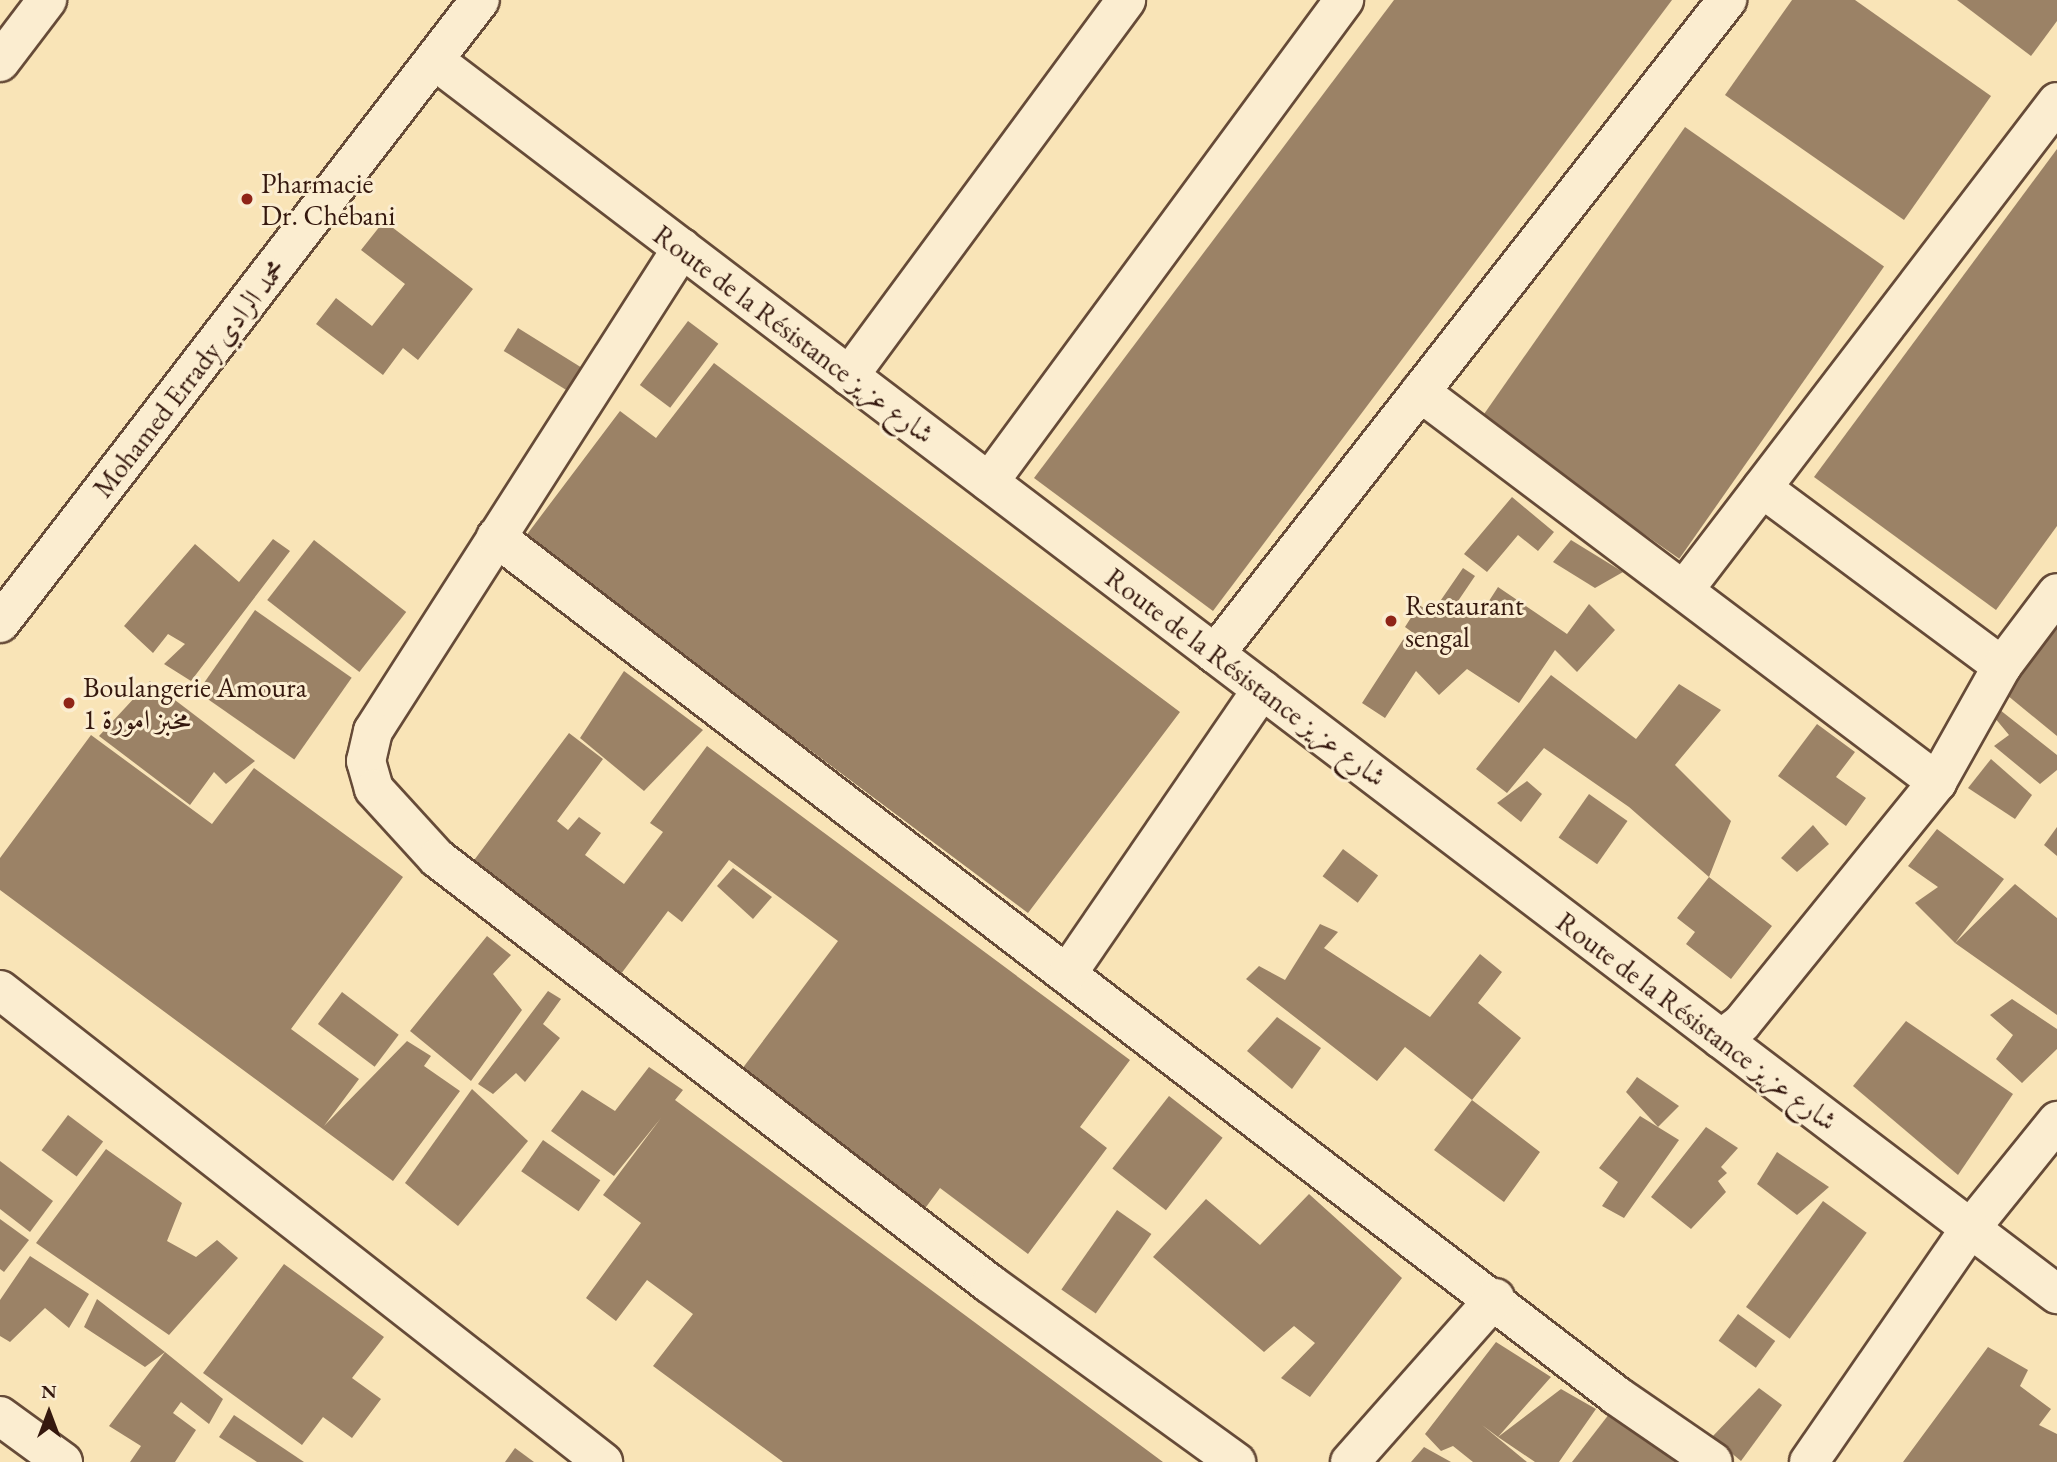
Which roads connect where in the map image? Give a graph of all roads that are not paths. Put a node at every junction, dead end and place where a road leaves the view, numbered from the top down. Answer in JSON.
{"nodes":[{"id":1,"x":47,"y":0,"type":"edge"},
{"id":2,"x":480,"y":0,"type":"edge"},
{"id":3,"x":1126,"y":0,"type":"edge"},
{"id":4,"x":1344,"y":0,"type":"edge"},
{"id":5,"x":1727,"y":0,"type":"edge"},
{"id":6,"x":434,"y":60,"type":"junction"},
{"id":7,"x":0,"y":62,"type":"edge"},
{"id":8,"x":2057,"y":102,"type":"edge"},
{"id":9,"x":682,"y":248,"type":"junction"},
{"id":10,"x":849,"y":376,"type":"junction"},
{"id":11,"x":1420,"y":392,"type":"junction"},
{"id":12,"x":989,"y":482,"type":"junction"},
{"id":13,"x":1762,"y":488,"type":"junction"},
{"id":14,"x":496,"y":537,"type":"junction"},
{"id":15,"x":1684,"y":590,"type":"junction"},
{"id":16,"x":2057,"y":593,"type":"edge"},
{"id":17,"x":0,"y":623,"type":"edge"},
{"id":18,"x":1215,"y":654,"type":"junction"},
{"id":19,"x":2002,"y":666,"type":"junction"},
{"id":20,"x":1262,"y":689,"type":"junction"},
{"id":21,"x":1937,"y":782,"type":"junction"},
{"id":22,"x":1067,"y":974,"type":"junction"},
{"id":23,"x":0,"y":990,"type":"edge"},
{"id":24,"x":1721,"y":1039,"type":"junction"},
{"id":25,"x":2057,"y":1121,"type":"edge"},
{"id":26,"x":1970,"y":1229,"type":"junction"},
{"id":27,"x":2057,"y":1294,"type":"edge"},
{"id":28,"x":1495,"y":1298,"type":"junction"},
{"id":29,"x":0,"y":1416,"type":"edge"},
{"id":30,"x":63,"y":1462,"type":"edge"},
{"id":31,"x":603,"y":1462,"type":"edge"},
{"id":32,"x":1236,"y":1462,"type":"edge"},
{"id":33,"x":1350,"y":1462,"type":"edge"},
{"id":34,"x":1713,"y":1462,"type":"edge"},
{"id":35,"x":1809,"y":1462,"type":"edge"}],
"edges":[{"from":1,"to":7,"type":"street"},
{"from":2,"to":6,"type":"street","name":"Mohamed Errady محمد الرادي"},
{"from":3,"to":10,"type":"street"},
{"from":4,"to":12,"type":"street"},
{"from":5,"to":11,"type":"street"},
{"from":6,"to":9,"type":"street","name":"Route de la Résistance شارع عزيز"},
{"from":6,"to":17,"type":"street","name":"Mohamed Errady محمد الرادي"},
{"from":8,"to":13,"type":"street"},
{"from":9,"to":10,"type":"street","name":"Route de la Résistance شارع عزيز"},
{"from":9,"to":14,"type":"street"},
{"from":10,"to":12,"type":"street","name":"Route de la Résistance شارع عزيز"},
{"from":11,"to":15,"type":"street"},
{"from":11,"to":18,"type":"street"},
{"from":12,"to":18,"type":"street","name":"Route de la Résistance شارع عزيز"},
{"from":13,"to":15,"type":"street"},
{"from":13,"to":19,"type":"street"},
{"from":14,"to":22,"type":"street"},
{"from":14,"to":32,"type":"street"},
{"from":15,"to":21,"type":"street"},
{"from":16,"to":19,"type":"street"},
{"from":18,"to":20,"type":"street","name":"Route de la Résistance شارع عزيز"},
{"from":19,"to":21,"type":"street"},
{"from":20,"to":22,"type":"street"},
{"from":20,"to":24,"type":"street","name":"Route de la Résistance شارع عزيز"},
{"from":21,"to":24,"type":"street"},
{"from":22,"to":28,"type":"street"},
{"from":23,"to":31,"type":"street"},
{"from":24,"to":26,"type":"street","name":"Route de la Résistance شارع عزيز"},
{"from":25,"to":26,"type":"street"},
{"from":26,"to":27,"type":"street","name":"Route de la Résistance شارع عزيز"},
{"from":26,"to":35,"type":"street"},
{"from":28,"to":33,"type":"street"},
{"from":28,"to":34,"type":"street"},
{"from":29,"to":30,"type":"street"}]}
